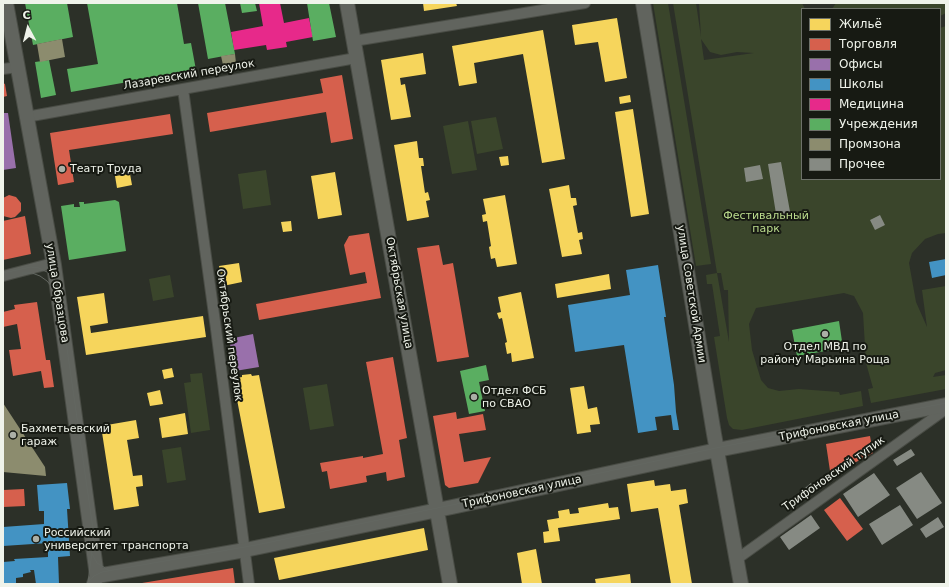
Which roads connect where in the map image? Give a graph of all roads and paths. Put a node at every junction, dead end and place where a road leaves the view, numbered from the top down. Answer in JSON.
{"nodes":[{"id":1,"x":6,"y":3,"type":"edge"},
{"id":2,"x":347,"y":3,"type":"edge"},
{"id":3,"x":586,"y":3,"type":"edge"},
{"id":4,"x":643,"y":3,"type":"edge"},
{"id":5,"x":354,"y":41,"type":"junction"},
{"id":6,"x":356,"y":58,"type":"junction"},
{"id":7,"x":18,"y":67,"type":"junction"},
{"id":8,"x":3,"y":69,"type":"edge"},
{"id":9,"x":183,"y":88,"type":"junction"},
{"id":10,"x":26,"y":117,"type":"junction"},
{"id":11,"x":53,"y":263,"type":"junction"},
{"id":12,"x":3,"y":276,"type":"edge"},
{"id":13,"x":946,"y":405,"type":"edge"},
{"id":14,"x":946,"y":410,"type":"edge"},
{"id":15,"x":717,"y":450,"type":"junction"},
{"id":16,"x":437,"y":510,"type":"junction"},
{"id":17,"x":244,"y":550,"type":"junction"},
{"id":18,"x":737,"y":559,"type":"junction"},
{"id":19,"x":96,"y":580,"type":"edge"},
{"id":20,"x":249,"y":584,"type":"edge"},
{"id":21,"x":450,"y":584,"type":"edge"},
{"id":22,"x":741,"y":584,"type":"edge"}],
"edges":[{"from":1,"to":7,"type":"street","name":"улица Образцова"},
{"from":2,"to":5,"type":"street","name":"Октябрьская улица"},
{"from":3,"to":5,"type":"street"},
{"from":4,"to":15,"type":"street","name":"улица Советской Армии"},
{"from":5,"to":6,"type":"street","name":"Октябрьская улица"},
{"from":6,"to":9,"type":"street","name":"Лазаревский переулок"},
{"from":6,"to":16,"type":"street","name":"Октябрьская улица"},
{"from":7,"to":8,"type":"street"},
{"from":7,"to":10,"type":"street","name":"улица Образцова"},
{"from":9,"to":10,"type":"street","name":"Лазаревский переулок"},
{"from":9,"to":17,"type":"street","name":"Октябрьский переулок"},
{"from":10,"to":11,"type":"street","name":"улица Образцова"},
{"from":11,"to":12,"type":"street"},
{"from":11,"to":19,"type":"street","name":"улица Образцова"},
{"from":13,"to":15,"type":"street","name":"Трифоновская улица"},
{"from":14,"to":18,"type":"street","name":"Трифоновский тупик"},
{"from":15,"to":16,"type":"street","name":"Трифоновская улица"},
{"from":15,"to":18,"type":"street","name":"улица Советской Армии"},
{"from":16,"to":17,"type":"street","name":"Трифоновская улица"},
{"from":16,"to":21,"type":"street","name":"Октябрьская улица"},
{"from":17,"to":19,"type":"street","name":"Трифоновская улица"},
{"from":17,"to":20,"type":"street","name":"Октябрьский переулок"},
{"from":18,"to":22,"type":"street","name":"улица Советской Армии"}]}
